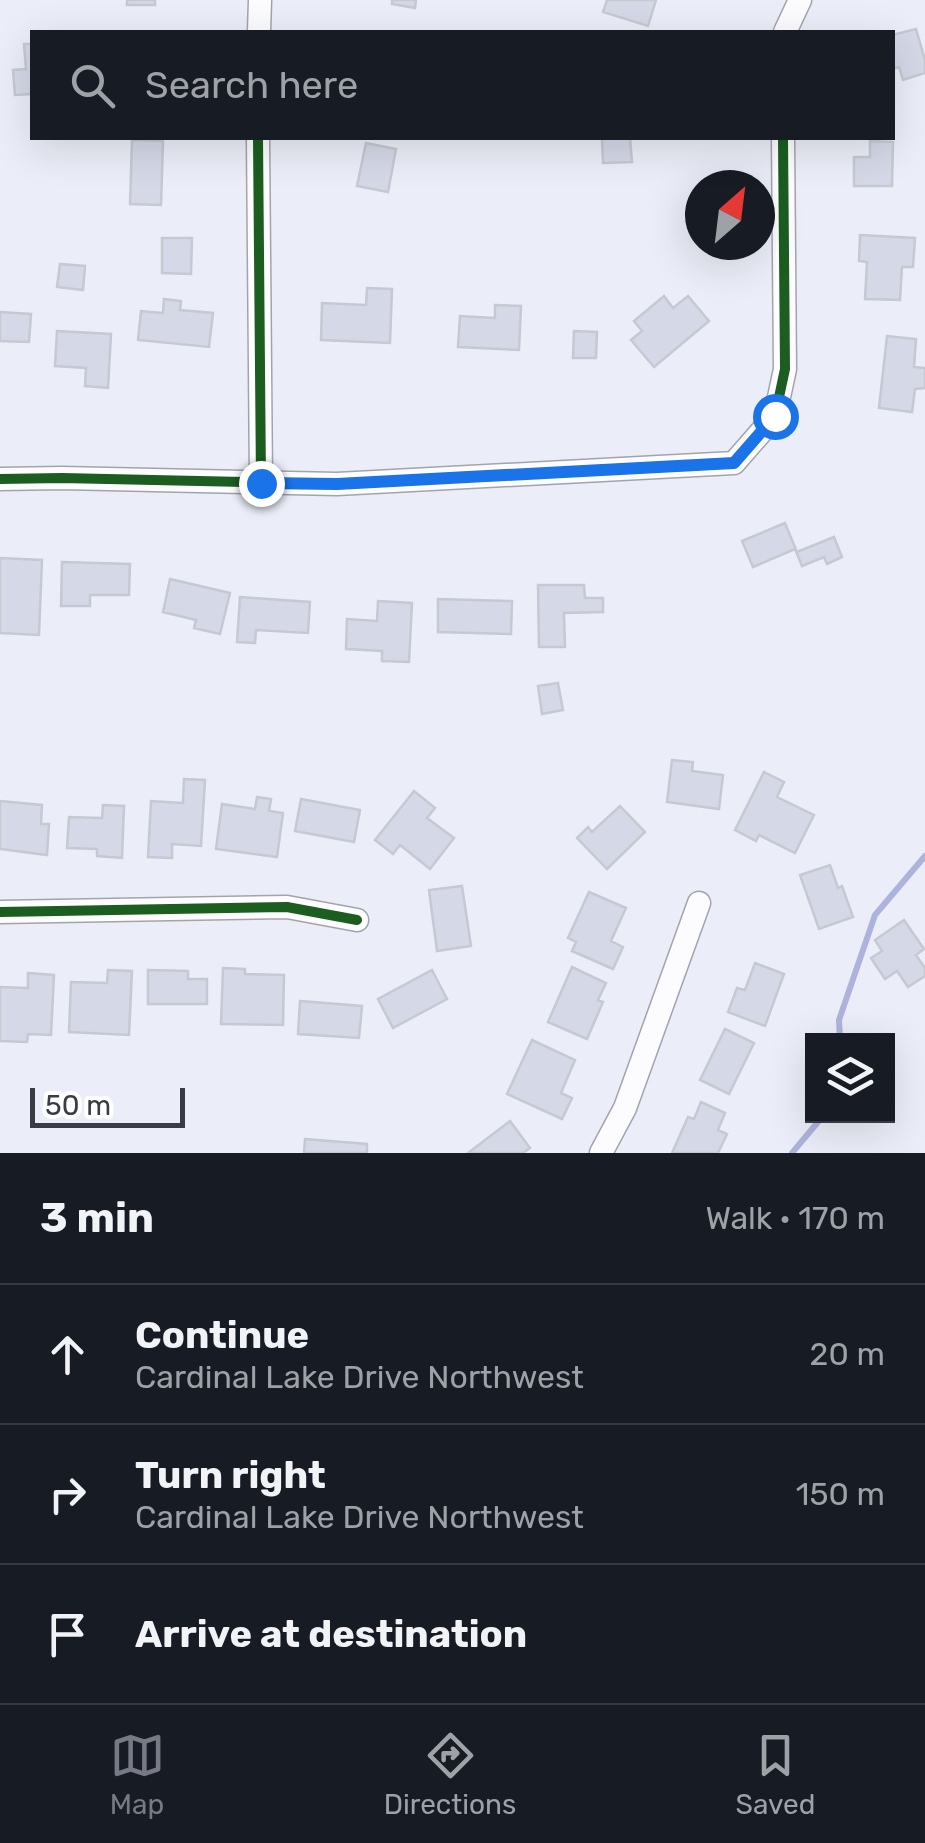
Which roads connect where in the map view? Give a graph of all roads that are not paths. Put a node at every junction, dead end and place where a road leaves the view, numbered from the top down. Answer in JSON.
{"nodes":[{"id":1,"x":260,"y":0,"type":"edge"},
{"id":2,"x":800,"y":0,"type":"edge"},
{"id":3,"x":259,"y":30,"type":"edge"},
{"id":4,"x":786,"y":30,"type":"edge"},
{"id":5,"x":258,"y":140,"type":"edge"},
{"id":6,"x":783,"y":140,"type":"edge"},
{"id":7,"x":0,"y":479,"type":"edge"},
{"id":8,"x":261,"y":483,"type":"junction"},
{"id":9,"x":699,"y":903,"type":"dead end"},
{"id":10,"x":0,"y":912,"type":"edge"},
{"id":11,"x":357,"y":920,"type":"dead end"},
{"id":12,"x":601,"y":1153,"type":"edge"}],
"edges":[{"from":1,"to":3,"type":"street"},
{"from":2,"to":4,"type":"street"},
{"from":5,"to":8,"type":"street"},
{"from":6,"to":8,"type":"street"},
{"from":7,"to":8,"type":"street"},
{"from":9,"to":12,"type":"street"},
{"from":10,"to":11,"type":"street"}]}
